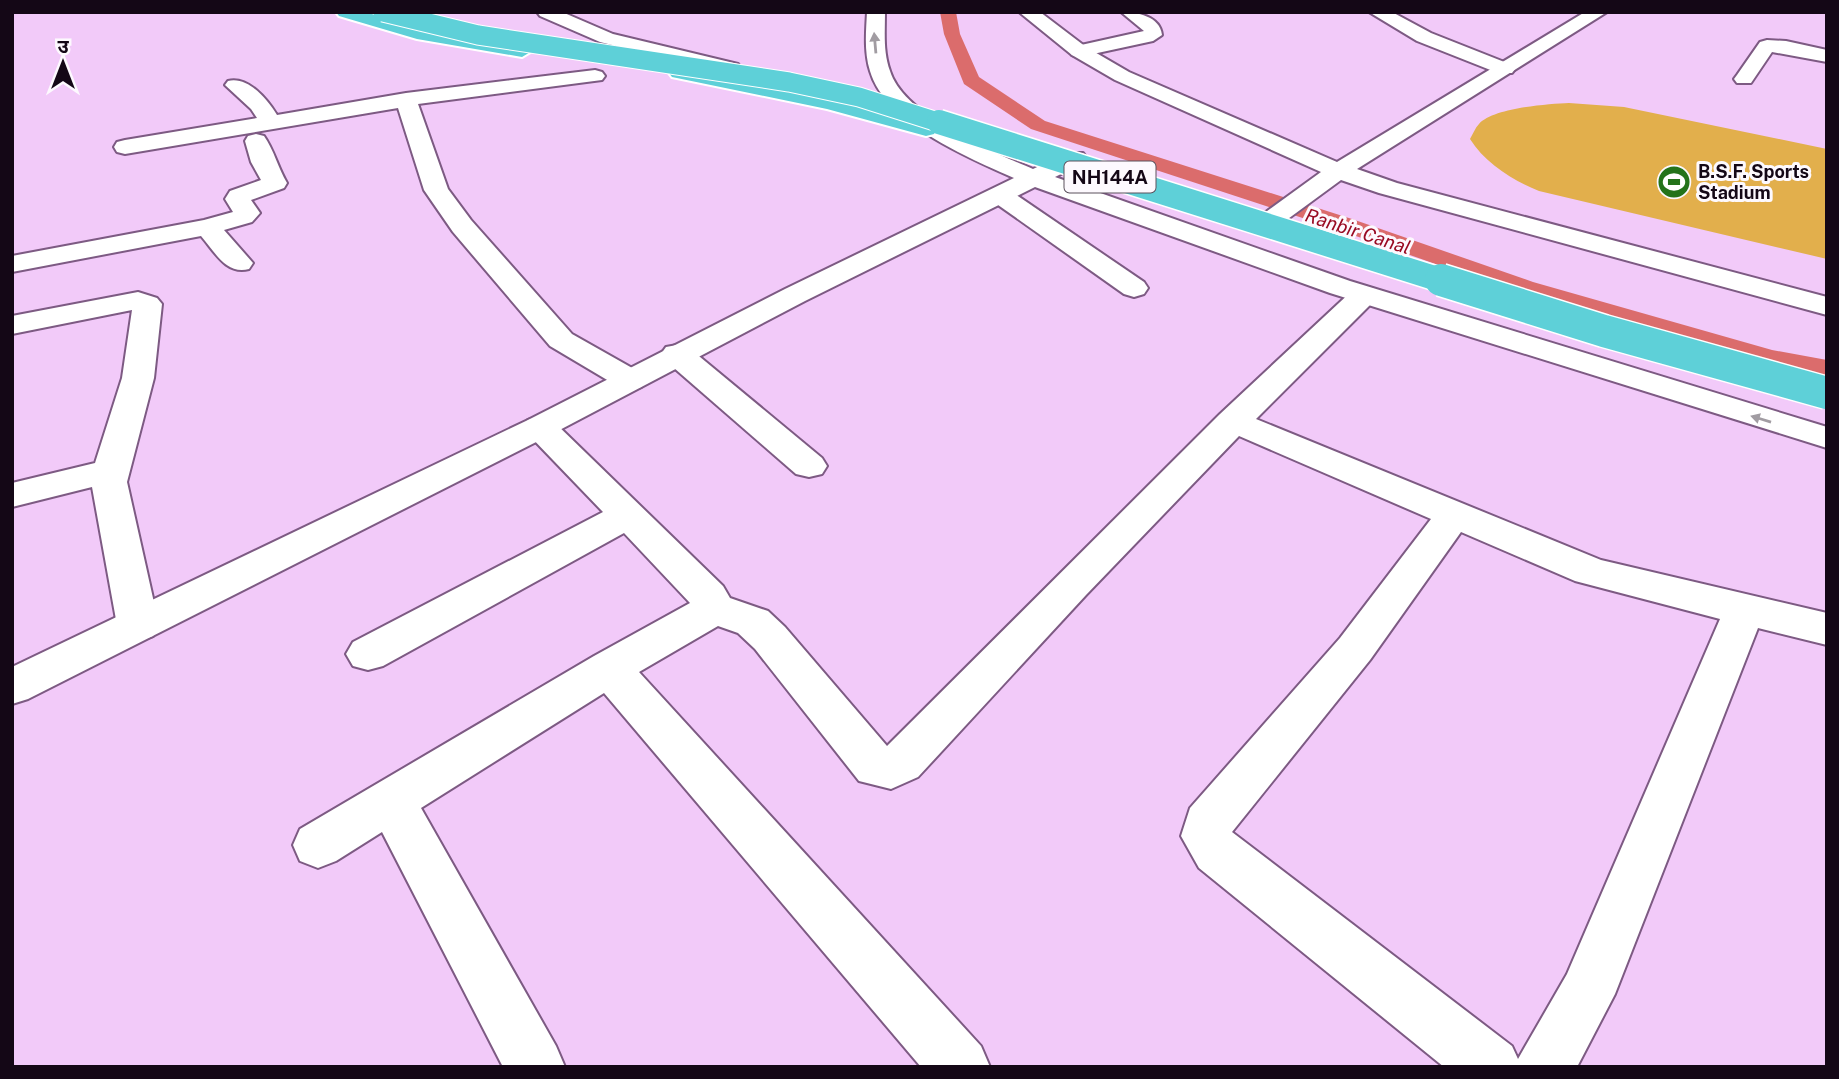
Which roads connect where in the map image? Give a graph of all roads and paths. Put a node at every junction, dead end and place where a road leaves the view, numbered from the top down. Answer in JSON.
{"nodes":[{"id":1,"x":345,"y":12,"type":"edge"},
{"id":2,"x":383,"y":12,"type":"edge"},
{"id":3,"x":546,"y":12,"type":"edge"},
{"id":4,"x":876,"y":12,"type":"edge"},
{"id":5,"x":895,"y":12,"type":"edge"},
{"id":6,"x":1028,"y":12,"type":"edge"},
{"id":7,"x":1130,"y":12,"type":"edge"},
{"id":8,"x":1378,"y":12,"type":"edge"},
{"id":9,"x":1598,"y":12,"type":"edge"},
{"id":10,"x":1079,"y":51,"type":"junction"},
{"id":11,"x":1827,"y":55,"type":"edge"},
{"id":12,"x":1505,"y":69,"type":"junction"},
{"id":13,"x":595,"y":76,"type":"dead end"},
{"id":14,"x":1744,"y":79,"type":"dead end"},
{"id":15,"x":235,"y":85,"type":"dead end"},
{"id":16,"x":407,"y":99,"type":"junction"},
{"id":17,"x":909,"y":109,"type":"junction"},
{"id":18,"x":971,"y":126,"type":"junction"},
{"id":19,"x":263,"y":132,"type":"junction"},
{"id":20,"x":125,"y":147,"type":"dead end"},
{"id":21,"x":1075,"y":158,"type":"junction"},
{"id":22,"x":1338,"y":171,"type":"junction"},
{"id":23,"x":1031,"y":177,"type":"junction"},
{"id":24,"x":1000,"y":195,"type":"junction"},
{"id":25,"x":1275,"y":217,"type":"junction"},
{"id":26,"x":206,"y":227,"type":"junction"},
{"id":27,"x":239,"y":263,"type":"dead end"},
{"id":28,"x":12,"y":264,"type":"edge"},
{"id":29,"x":1134,"y":288,"type":"dead end"},
{"id":30,"x":1364,"y":295,"type":"junction"},
{"id":31,"x":1827,"y":306,"type":"edge"},
{"id":32,"x":12,"y":325,"type":"edge"},
{"id":33,"x":677,"y":354,"type":"junction"},
{"id":34,"x":630,"y":380,"type":"junction"},
{"id":35,"x":1827,"y":383,"type":"edge"},
{"id":36,"x":1827,"y":393,"type":"edge"},
{"id":37,"x":1827,"y":415,"type":"edge"},
{"id":38,"x":1232,"y":421,"type":"junction"},
{"id":39,"x":540,"y":427,"type":"junction"},
{"id":40,"x":1827,"y":439,"type":"edge"},
{"id":41,"x":809,"y":466,"type":"dead end"},
{"id":42,"x":110,"y":471,"type":"junction"},
{"id":43,"x":12,"y":495,"type":"edge"},
{"id":44,"x":1454,"y":514,"type":"junction"},
{"id":45,"x":628,"y":515,"type":"junction"},
{"id":46,"x":711,"y":607,"type":"junction"},
{"id":47,"x":1744,"y":611,"type":"junction"},
{"id":48,"x":138,"y":625,"type":"junction"},
{"id":49,"x":1827,"y":629,"type":"edge"},
{"id":50,"x":368,"y":654,"type":"dead end"},
{"id":51,"x":608,"y":668,"type":"junction"},
{"id":52,"x":12,"y":687,"type":"edge"},
{"id":53,"x":391,"y":800,"type":"junction"},
{"id":54,"x":318,"y":845,"type":"dead end"},
{"id":55,"x":535,"y":1067,"type":"edge"},
{"id":56,"x":960,"y":1067,"type":"edge"},
{"id":57,"x":1491,"y":1067,"type":"edge"},
{"id":58,"x":1544,"y":1067,"type":"edge"}],
"edges":[{"from":1,"to":37,"type":"highway","number":"NH144A"},
{"from":2,"to":36,"type":"highway","number":"NH144A","bridge":true},
{"from":3,"to":17,"type":"street"},
{"from":17,"to":4,"type":"street","one_way":true},
{"from":5,"to":18,"type":"street"},
{"from":6,"to":10,"type":"street"},
{"from":7,"to":10,"type":"street"},
{"from":8,"to":12,"type":"street"},
{"from":9,"to":12,"type":"street"},
{"from":10,"to":22,"type":"street"},
{"from":11,"to":14,"type":"street"},
{"from":12,"to":22,"type":"street"},
{"from":13,"to":16,"type":"street"},
{"from":15,"to":19,"type":"street"},
{"from":16,"to":19,"type":"street"},
{"from":16,"to":34,"type":"street"},
{"from":17,"to":18,"type":"street"},
{"from":17,"to":23,"type":"street"},
{"from":18,"to":21,"type":"street"},
{"from":19,"to":20,"type":"street"},
{"from":19,"to":26,"type":"street"},
{"from":21,"to":23,"type":"street"},
{"from":21,"to":25,"type":"street"},
{"from":22,"to":25,"type":"street"},
{"from":22,"to":31,"type":"street"},
{"from":23,"to":24,"type":"street"},
{"from":23,"to":30,"type":"street"},
{"from":24,"to":29,"type":"street"},
{"from":24,"to":33,"type":"street"},
{"from":25,"to":35,"type":"street"},
{"from":26,"to":27,"type":"street"},
{"from":26,"to":28,"type":"street"},
{"from":30,"to":38,"type":"street"},
{"from":40,"to":30,"type":"street","one_way":true},
{"from":32,"to":42,"type":"street"},
{"from":33,"to":34,"type":"street"},
{"from":33,"to":41,"type":"street"},
{"from":34,"to":39,"type":"street"},
{"from":38,"to":44,"type":"street"},
{"from":38,"to":46,"type":"street"},
{"from":39,"to":45,"type":"street"},
{"from":39,"to":48,"type":"street"},
{"from":42,"to":43,"type":"street"},
{"from":42,"to":48,"type":"street"},
{"from":44,"to":47,"type":"street"},
{"from":44,"to":57,"type":"street"},
{"from":45,"to":46,"type":"street"},
{"from":45,"to":50,"type":"street"},
{"from":46,"to":51,"type":"street"},
{"from":47,"to":49,"type":"street"},
{"from":47,"to":58,"type":"street"},
{"from":48,"to":52,"type":"street"},
{"from":51,"to":53,"type":"street"},
{"from":51,"to":56,"type":"street"},
{"from":53,"to":54,"type":"street"},
{"from":53,"to":55,"type":"street"}]}
